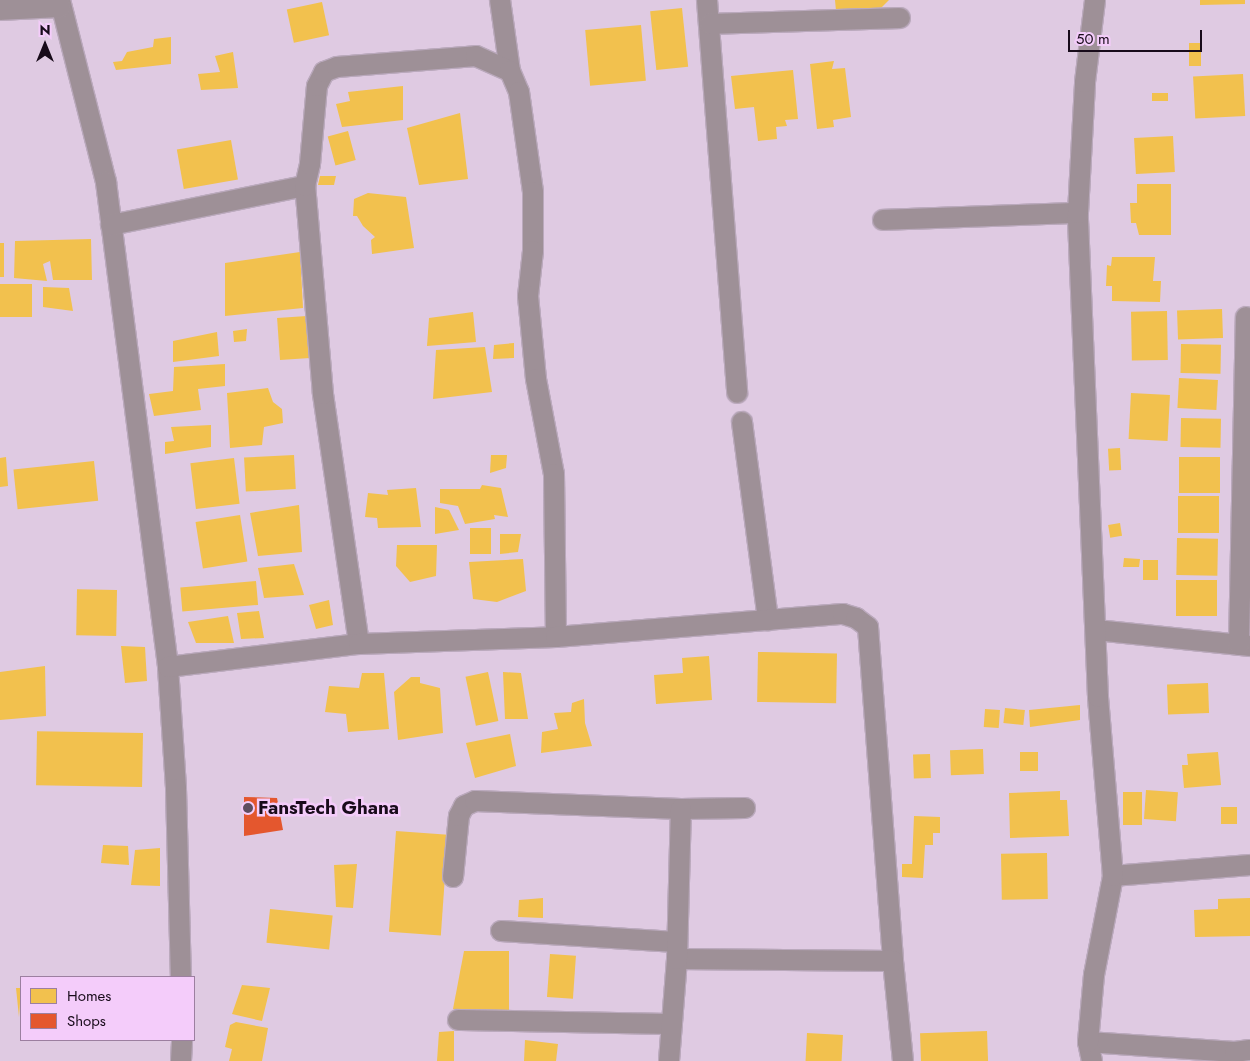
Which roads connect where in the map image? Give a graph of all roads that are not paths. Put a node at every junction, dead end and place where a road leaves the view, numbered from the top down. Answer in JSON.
{"nodes":[{"id":1,"x":500,"y":0,"type":"edge"},
{"id":2,"x":707,"y":0,"type":"edge"},
{"id":3,"x":1095,"y":0,"type":"edge"},
{"id":4,"x":61,"y":3,"type":"edge"},
{"id":5,"x":0,"y":10,"type":"edge"},
{"id":6,"x":900,"y":18,"type":"dead end"},
{"id":7,"x":710,"y":24,"type":"junction"},
{"id":8,"x":510,"y":71,"type":"junction"},
{"id":9,"x":305,"y":186,"type":"junction"},
{"id":10,"x":1078,"y":213,"type":"junction"},
{"id":11,"x":883,"y":220,"type":"dead end"},
{"id":12,"x":110,"y":225,"type":"junction"},
{"id":13,"x":1246,"y":317,"type":"dead end"},
{"id":14,"x":737,"y":394,"type":"dead end"},
{"id":15,"x":742,"y":422,"type":"dead end"},
{"id":16,"x":768,"y":620,"type":"junction"},
{"id":17,"x":1096,"y":630,"type":"junction"},
{"id":18,"x":556,"y":637,"type":"junction"},
{"id":19,"x":359,"y":644,"type":"junction"},
{"id":20,"x":1244,"y":645,"type":"edge"},
{"id":21,"x":168,"y":667,"type":"junction"},
{"id":22,"x":745,"y":808,"type":"dead end"},
{"id":23,"x":681,"y":810,"type":"junction"},
{"id":24,"x":1250,"y":865,"type":"edge"},
{"id":25,"x":1113,"y":876,"type":"junction"},
{"id":26,"x":453,"y":877,"type":"dead end"},
{"id":27,"x":501,"y":931,"type":"dead end"},
{"id":28,"x":676,"y":951,"type":"junction"},
{"id":29,"x":893,"y":961,"type":"junction"},
{"id":30,"x":181,"y":976,"type":"edge"},
{"id":31,"x":458,"y":1020,"type":"dead end"},
{"id":32,"x":672,"y":1024,"type":"junction"},
{"id":33,"x":182,"y":1041,"type":"edge"},
{"id":34,"x":1250,"y":1050,"type":"edge"},
{"id":35,"x":1090,"y":1051,"type":"edge"},
{"id":36,"x":181,"y":1061,"type":"edge"},
{"id":37,"x":669,"y":1061,"type":"edge"},
{"id":38,"x":903,"y":1061,"type":"edge"}],
"edges":[{"from":1,"to":8,"type":"street"},
{"from":2,"to":7,"type":"street"},
{"from":3,"to":10,"type":"street"},
{"from":4,"to":5,"type":"street"},
{"from":4,"to":12,"type":"street"},
{"from":6,"to":7,"type":"street"},
{"from":7,"to":14,"type":"street"},
{"from":8,"to":9,"type":"street"},
{"from":8,"to":18,"type":"street"},
{"from":9,"to":12,"type":"street"},
{"from":9,"to":19,"type":"street"},
{"from":10,"to":11,"type":"street"},
{"from":10,"to":17,"type":"street"},
{"from":12,"to":21,"type":"street"},
{"from":13,"to":20,"type":"street"},
{"from":15,"to":16,"type":"street"},
{"from":16,"to":18,"type":"street"},
{"from":16,"to":29,"type":"street"},
{"from":17,"to":20,"type":"street"},
{"from":17,"to":25,"type":"street"},
{"from":18,"to":19,"type":"street"},
{"from":19,"to":21,"type":"street"},
{"from":21,"to":30,"type":"street"},
{"from":22,"to":23,"type":"street"},
{"from":23,"to":26,"type":"street"},
{"from":23,"to":28,"type":"street"},
{"from":24,"to":25,"type":"street"},
{"from":25,"to":35,"type":"street"},
{"from":27,"to":28,"type":"street"},
{"from":28,"to":29,"type":"street"},
{"from":28,"to":32,"type":"street"},
{"from":29,"to":38,"type":"street"},
{"from":31,"to":32,"type":"street"},
{"from":32,"to":37,"type":"street"},
{"from":33,"to":36,"type":"street"},
{"from":34,"to":35,"type":"street"}]}
